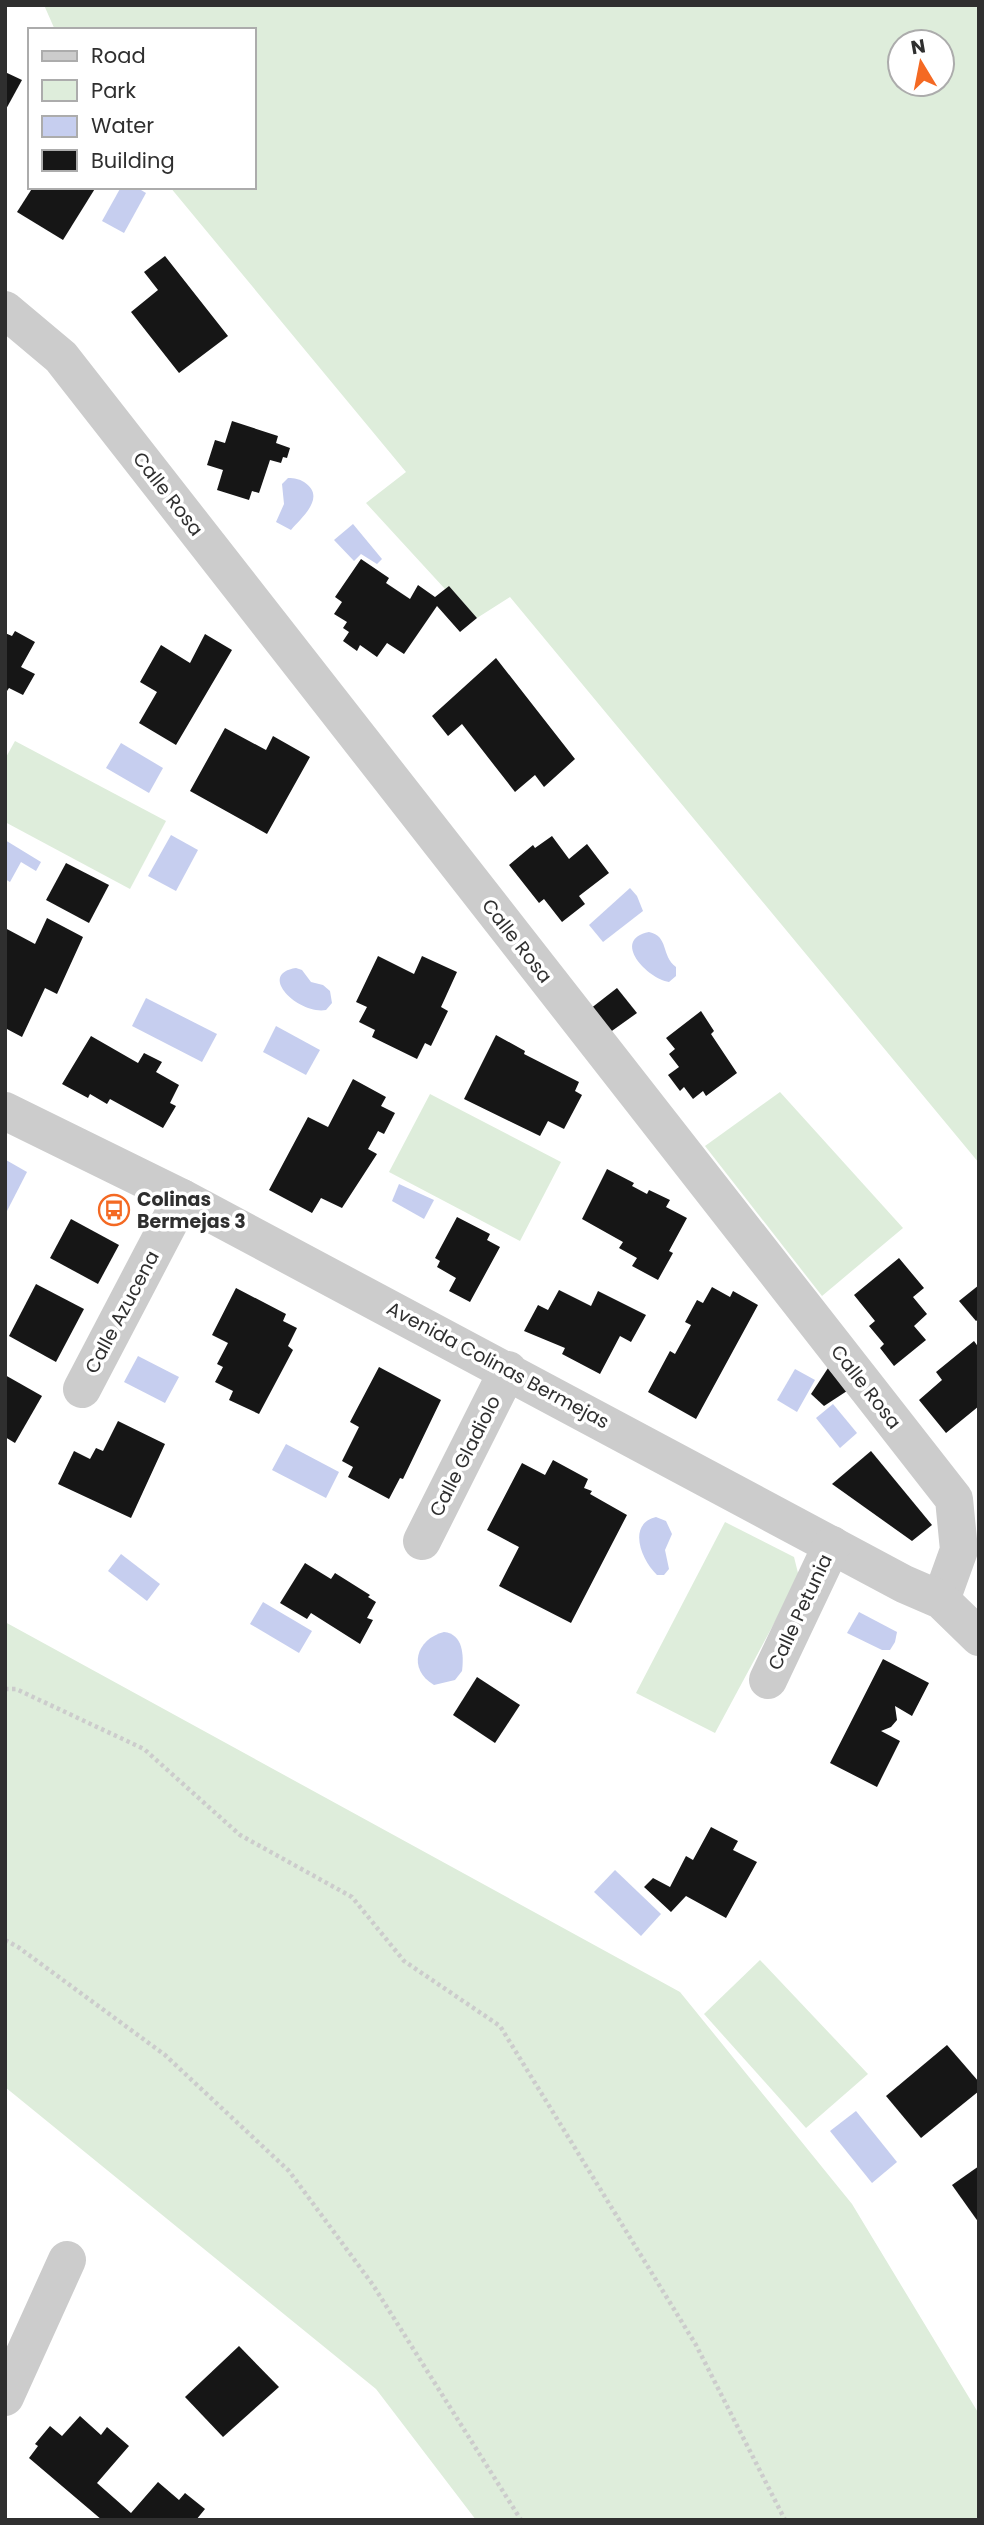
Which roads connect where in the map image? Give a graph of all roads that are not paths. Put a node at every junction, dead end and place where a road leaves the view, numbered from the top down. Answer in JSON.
{"nodes":[{"id":1,"x":5,"y":310,"type":"edge"},
{"id":2,"x":5,"y":1111,"type":"edge"},
{"id":3,"x":182,"y":1198,"type":"junction"},
{"id":4,"x":508,"y":1370,"type":"junction"},
{"id":5,"x":82,"y":1389,"type":"dead end"},
{"id":6,"x":422,"y":1541,"type":"dead end"},
{"id":7,"x":832,"y":1545,"type":"junction"},
{"id":8,"x":941,"y":1600,"type":"junction"},
{"id":9,"x":979,"y":1637,"type":"edge"},
{"id":10,"x":768,"y":1680,"type":"dead end"},
{"id":11,"x":67,"y":2260,"type":"dead end"},
{"id":12,"x":5,"y":2397,"type":"edge"}],
"edges":[{"from":1,"to":8,"type":"street","name":"Calle Rosa"},
{"from":2,"to":3,"type":"street","name":"Avenida Colinas Bermejas"},
{"from":3,"to":4,"type":"street","name":"Avenida Colinas Bermejas"},
{"from":3,"to":5,"type":"street","name":"Calle Azucena"},
{"from":4,"to":6,"type":"street","name":"Calle Gladiolo"},
{"from":4,"to":7,"type":"street","name":"Avenida Colinas Bermejas"},
{"from":7,"to":8,"type":"street","name":"Avenida Colinas Bermejas"},
{"from":7,"to":10,"type":"street","name":"Calle Petunia"},
{"from":8,"to":9,"type":"street","name":"Avenida Colinas Bermejas"},
{"from":11,"to":12,"type":"street"}]}
